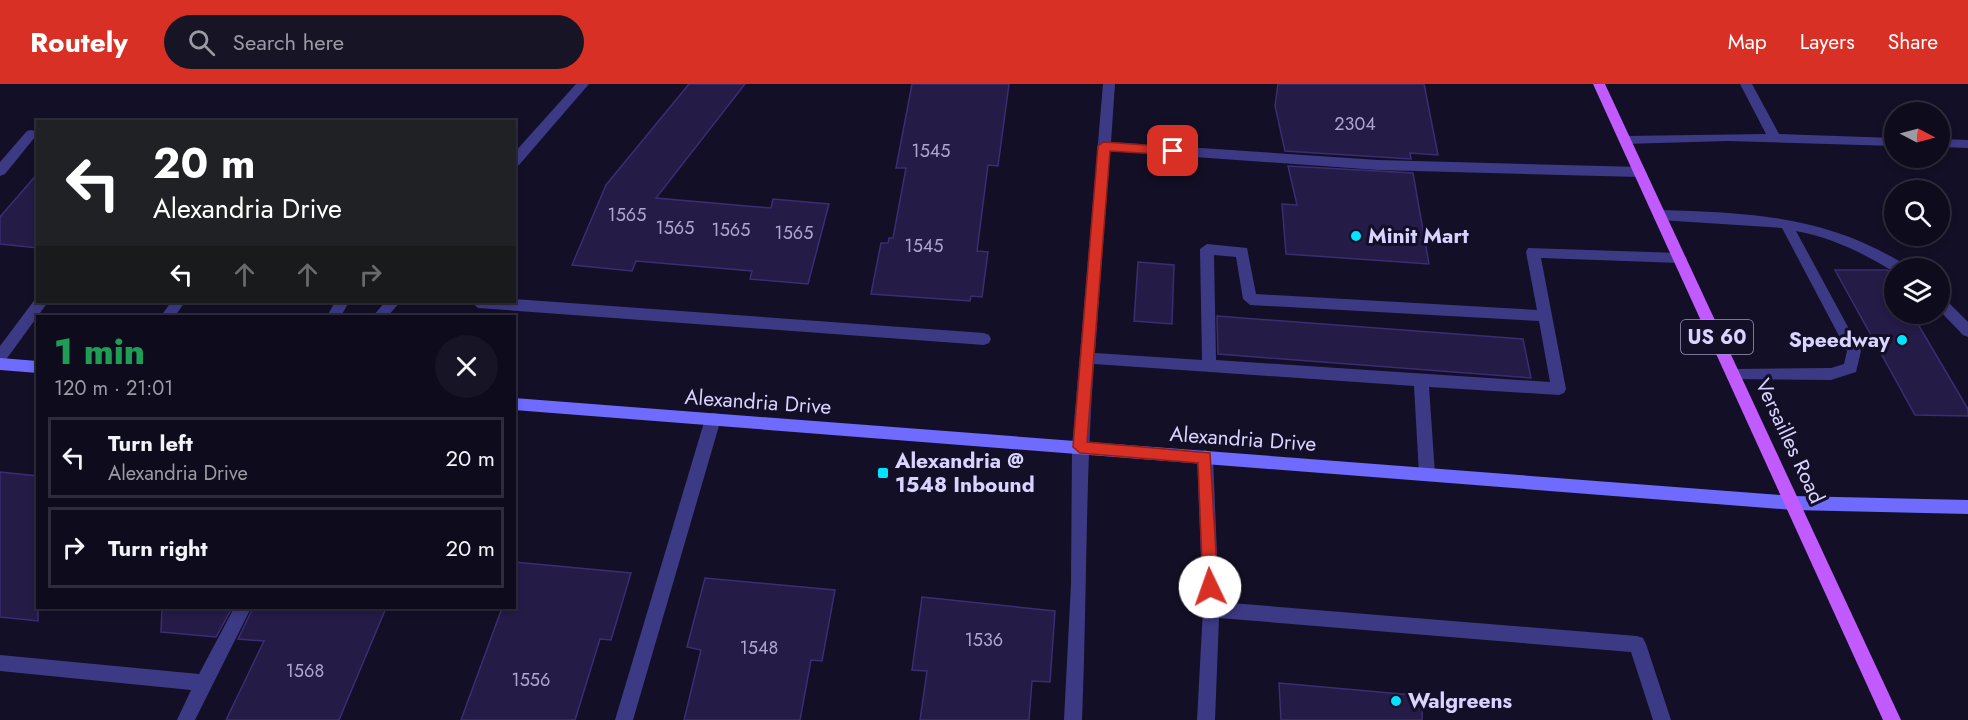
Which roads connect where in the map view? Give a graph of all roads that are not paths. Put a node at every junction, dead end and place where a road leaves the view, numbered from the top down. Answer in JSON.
{"nodes":[{"id":1,"x":583,"y":84,"type":"edge"},
{"id":2,"x":1109,"y":84,"type":"edge"},
{"id":3,"x":1599,"y":84,"type":"edge"},
{"id":4,"x":1746,"y":84,"type":"edge"},
{"id":5,"x":31,"y":134,"type":"dead end"},
{"id":6,"x":1775,"y":138,"type":"junction"},
{"id":7,"x":1624,"y":140,"type":"junction"},
{"id":8,"x":1884,"y":142,"type":"edge"},
{"id":9,"x":1950,"y":143,"type":"edge"},
{"id":10,"x":1968,"y":144,"type":"edge"},
{"id":11,"x":1104,"y":146,"type":"junction"},
{"id":12,"x":516,"y":160,"type":"edge"},
{"id":13,"x":0,"y":171,"type":"edge"},
{"id":14,"x":1640,"y":172,"type":"junction"},
{"id":15,"x":1660,"y":216,"type":"junction"},
{"id":16,"x":1786,"y":224,"type":"junction"},
{"id":17,"x":1680,"y":258,"type":"junction"},
{"id":18,"x":1885,"y":258,"type":"edge"},
{"id":19,"x":41,"y":303,"type":"edge"},
{"id":20,"x":392,"y":303,"type":"edge"},
{"id":21,"x":492,"y":303,"type":"edge"},
{"id":22,"x":1950,"y":313,"type":"edge"},
{"id":23,"x":381,"y":315,"type":"edge"},
{"id":24,"x":1545,"y":316,"type":"junction"},
{"id":25,"x":1968,"y":331,"type":"edge"},
{"id":26,"x":984,"y":339,"type":"dead end"},
{"id":27,"x":0,"y":357,"type":"edge"},
{"id":28,"x":1087,"y":358,"type":"junction"},
{"id":29,"x":0,"y":364,"type":"edge"},
{"id":30,"x":1209,"y":365,"type":"junction"},
{"id":31,"x":36,"y":367,"type":"edge"},
{"id":32,"x":1734,"y":375,"type":"junction"},
{"id":33,"x":1421,"y":380,"type":"junction"},
{"id":34,"x":516,"y":404,"type":"edge"},
{"id":35,"x":713,"y":419,"type":"junction"},
{"id":36,"x":1080,"y":447,"type":"junction"},
{"id":37,"x":1205,"y":457,"type":"junction"},
{"id":38,"x":1427,"y":474,"type":"junction"},
{"id":39,"x":1794,"y":503,"type":"junction"},
{"id":40,"x":1968,"y":507,"type":"edge"},
{"id":41,"x":242,"y":609,"type":"edge"},
{"id":42,"x":1211,"y":609,"type":"junction"},
{"id":43,"x":0,"y":663,"type":"edge"},
{"id":44,"x":204,"y":684,"type":"junction"},
{"id":45,"x":186,"y":720,"type":"edge"},
{"id":46,"x":624,"y":720,"type":"edge"},
{"id":47,"x":1073,"y":720,"type":"edge"},
{"id":48,"x":1206,"y":720,"type":"edge"},
{"id":49,"x":1662,"y":720,"type":"edge"},
{"id":50,"x":1892,"y":720,"type":"edge"}],
"edges":[{"from":1,"to":12,"type":"lane"},
{"from":2,"to":11,"type":"lane"},
{"from":3,"to":7,"type":"main road","name":"Versailles Road","number":"US 60"},
{"from":4,"to":6,"type":"lane"},
{"from":5,"to":13,"type":"lane"},
{"from":6,"to":7,"type":"lane"},
{"from":6,"to":8,"type":"lane"},
{"from":7,"to":14,"type":"main road","name":"Versailles Road","number":"US 60"},
{"from":9,"to":10,"type":"lane"},
{"from":11,"to":14,"type":"lane"},
{"from":11,"to":28,"type":"lane"},
{"from":14,"to":15,"type":"main road","name":"Versailles Road","number":"US 60"},
{"from":15,"to":16,"type":"lane"},
{"from":15,"to":17,"type":"main road","name":"Versailles Road","number":"US 60"},
{"from":16,"to":18,"type":"lane"},
{"from":16,"to":32,"type":"lane"},
{"from":17,"to":24,"type":"lane"},
{"from":17,"to":32,"type":"main road","name":"Versailles Road","number":"US 60"},
{"from":19,"to":27,"type":"lane"},
{"from":20,"to":23,"type":"lane"},
{"from":21,"to":26,"type":"lane"},
{"from":22,"to":25,"type":"lane"},
{"from":24,"to":30,"type":"lane"},
{"from":24,"to":33,"type":"lane"},
{"from":28,"to":30,"type":"lane"},
{"from":28,"to":36,"type":"lane"},
{"from":29,"to":31,"type":"main road"},
{"from":30,"to":33,"type":"lane"},
{"from":32,"to":39,"type":"main road","name":"Versailles Road","number":"US 60"},
{"from":33,"to":38,"type":"lane"},
{"from":34,"to":35,"type":"main road","name":"Alexandria Drive"},
{"from":35,"to":36,"type":"main road","name":"Alexandria Drive"},
{"from":35,"to":46,"type":"lane"},
{"from":36,"to":37,"type":"main road","name":"Alexandria Drive"},
{"from":36,"to":47,"type":"lane"},
{"from":37,"to":38,"type":"main road","name":"Alexandria Drive"},
{"from":37,"to":42,"type":"lane"},
{"from":38,"to":39,"type":"main road","name":"Alexandria Drive"},
{"from":39,"to":40,"type":"main road","name":"Alexandria Drive"},
{"from":39,"to":50,"type":"main road","name":"Versailles Road","number":"US 60"},
{"from":41,"to":44,"type":"lane"},
{"from":42,"to":48,"type":"lane"},
{"from":42,"to":49,"type":"lane"},
{"from":43,"to":44,"type":"lane"},
{"from":44,"to":45,"type":"lane"}]}
